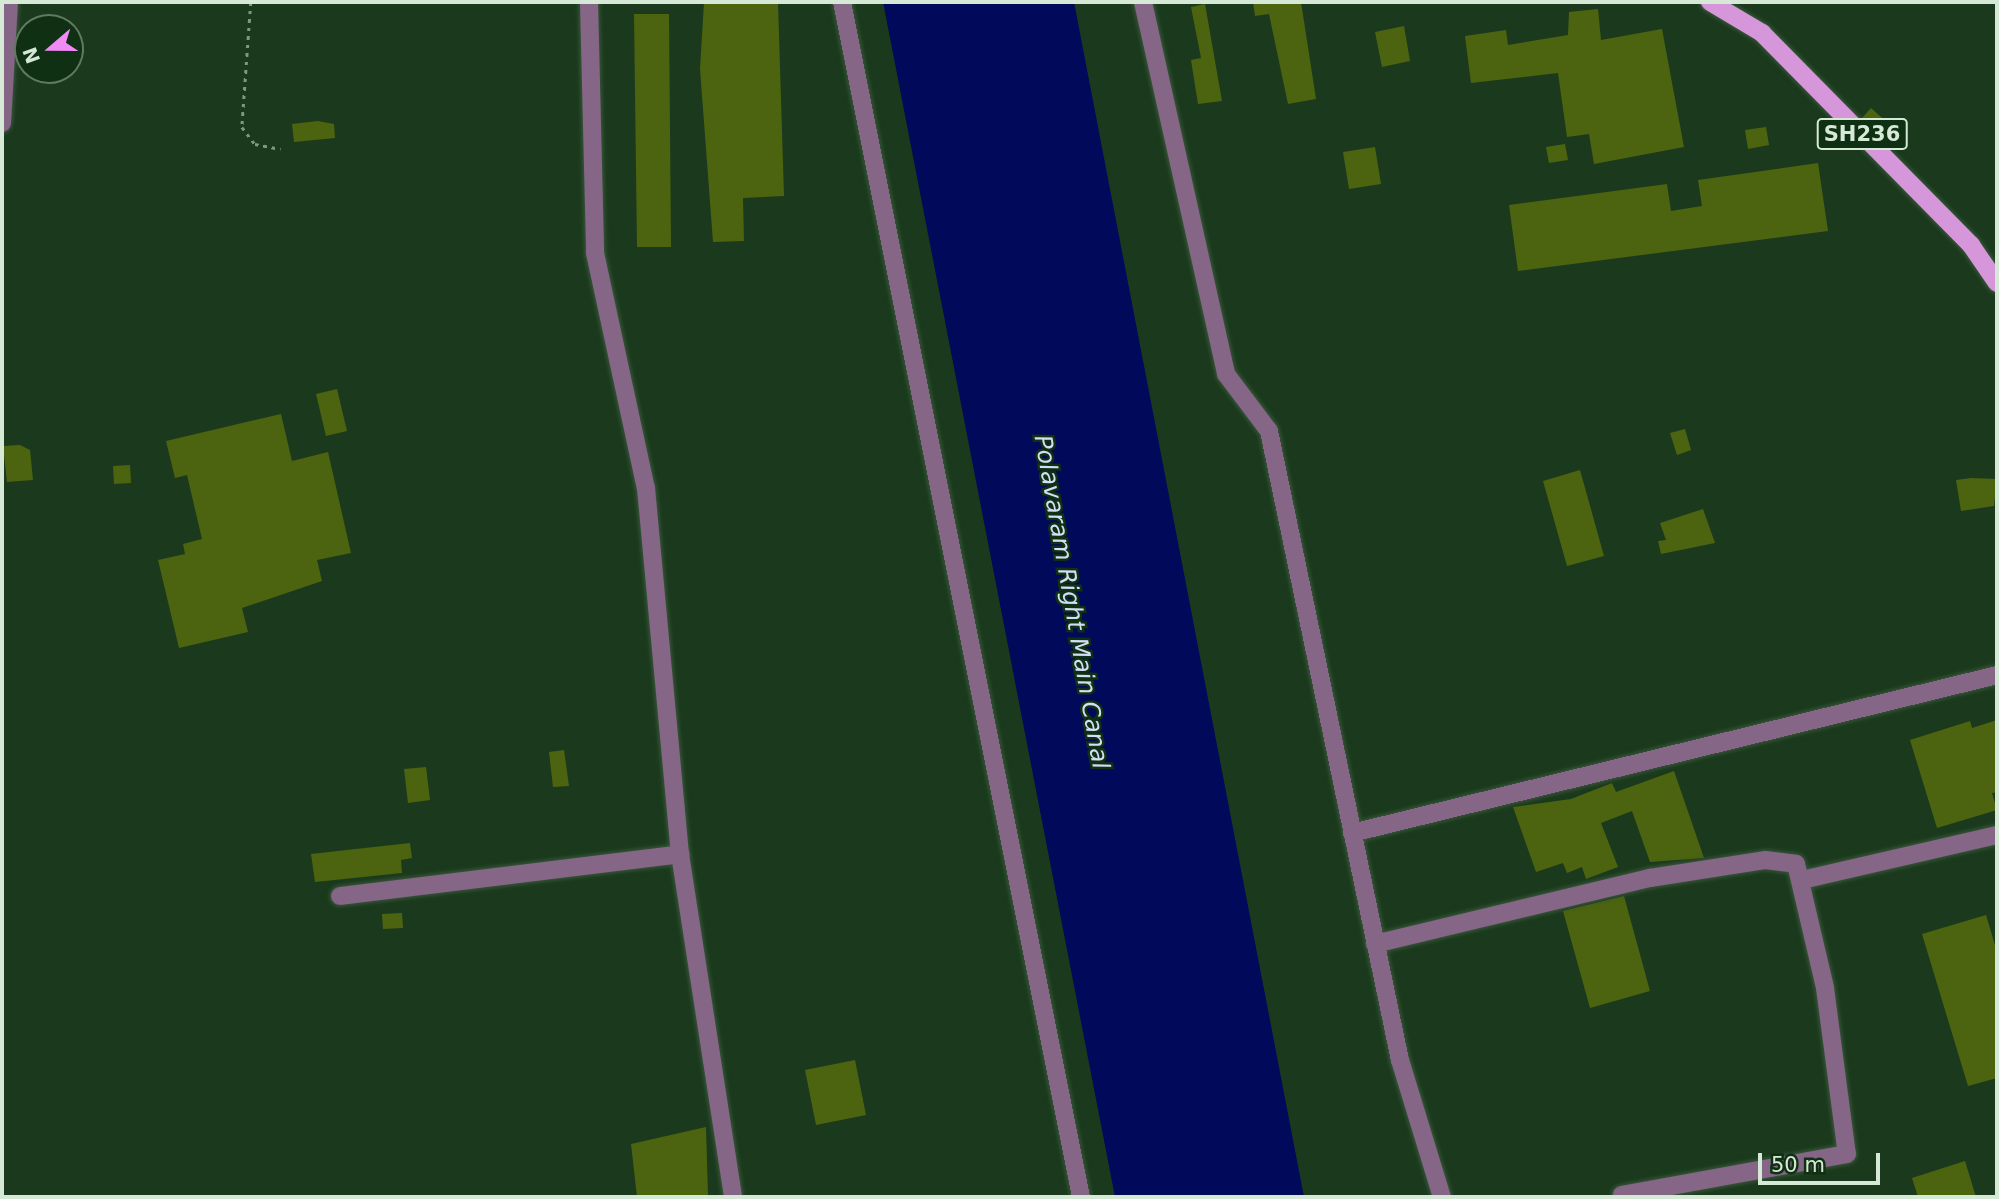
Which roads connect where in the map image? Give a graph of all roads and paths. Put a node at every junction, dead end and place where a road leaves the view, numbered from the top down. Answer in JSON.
{"nodes":[{"id":1,"x":9,"y":2,"type":"edge"},
{"id":2,"x":251,"y":2,"type":"edge"},
{"id":3,"x":589,"y":2,"type":"edge"},
{"id":4,"x":842,"y":2,"type":"edge"},
{"id":5,"x":1143,"y":2,"type":"edge"},
{"id":6,"x":1710,"y":2,"type":"edge"},
{"id":7,"x":4,"y":37,"type":"edge"},
{"id":8,"x":2,"y":123,"type":"edge"},
{"id":9,"x":281,"y":149,"type":"dead end"},
{"id":10,"x":1997,"y":283,"type":"edge"},
{"id":11,"x":1997,"y":675,"type":"edge"},
{"id":12,"x":1352,"y":833,"type":"junction"},
{"id":13,"x":1997,"y":835,"type":"edge"},
{"id":14,"x":680,"y":854,"type":"junction"},
{"id":15,"x":1802,"y":880,"type":"junction"},
{"id":16,"x":340,"y":896,"type":"dead end"},
{"id":17,"x":1376,"y":944,"type":"junction"},
{"id":18,"x":1622,"y":1195,"type":"dead end"},
{"id":19,"x":733,"y":1197,"type":"edge"},
{"id":20,"x":1081,"y":1197,"type":"edge"},
{"id":21,"x":1442,"y":1197,"type":"edge"}],
"edges":[{"from":1,"to":7,"type":"street"},
{"from":2,"to":9,"type":"path"},
{"from":3,"to":14,"type":"street"},
{"from":4,"to":20,"type":"street"},
{"from":5,"to":12,"type":"street"},
{"from":6,"to":10,"type":"main road","number":"SH236"},
{"from":7,"to":8,"type":"street"},
{"from":11,"to":12,"type":"street"},
{"from":12,"to":17,"type":"street"},
{"from":13,"to":15,"type":"street"},
{"from":14,"to":16,"type":"street"},
{"from":14,"to":19,"type":"street"},
{"from":15,"to":17,"type":"street"},
{"from":15,"to":18,"type":"street"},
{"from":17,"to":21,"type":"street"}]}
